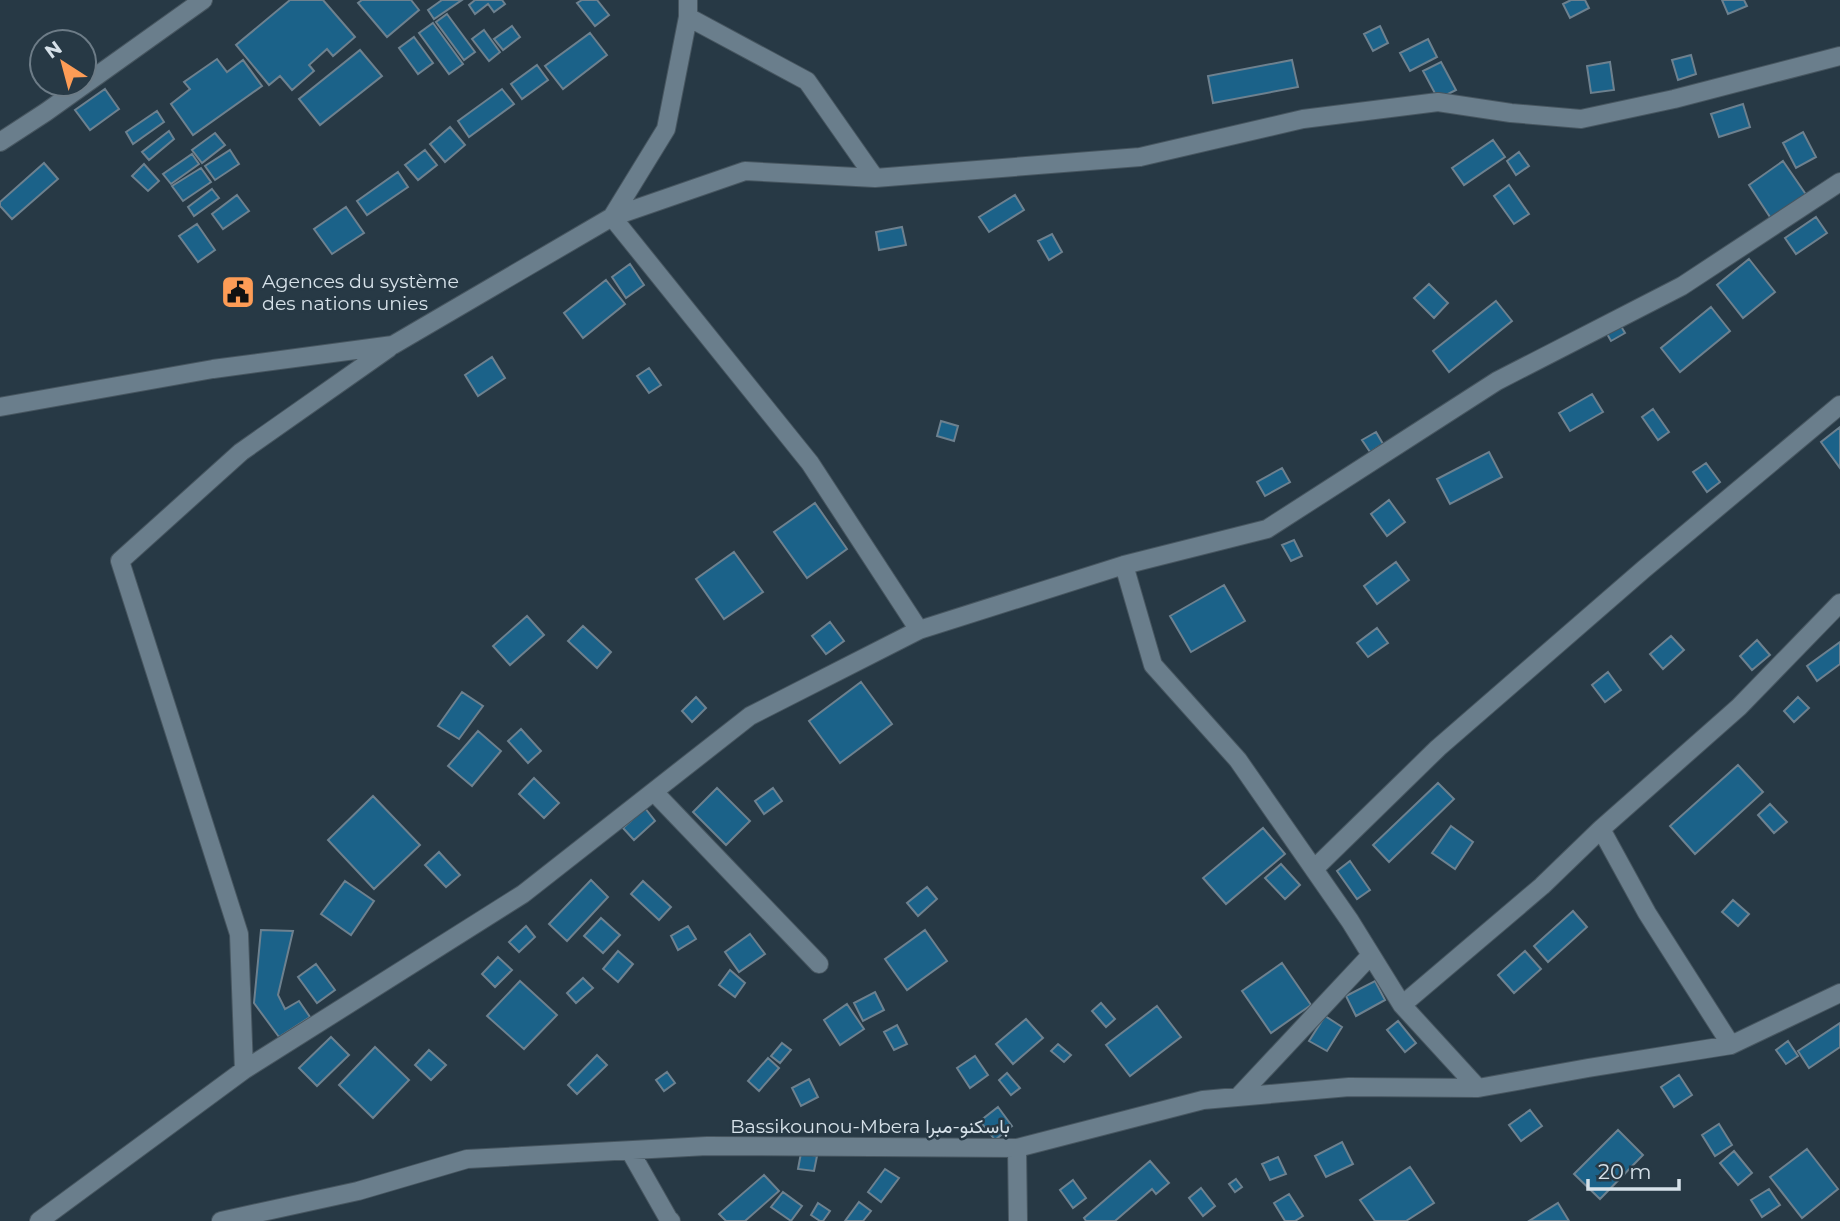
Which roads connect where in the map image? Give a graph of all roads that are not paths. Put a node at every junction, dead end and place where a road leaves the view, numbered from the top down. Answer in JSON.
{"nodes":[{"id":1,"x":203,"y":0,"type":"edge"},
{"id":2,"x":688,"y":8,"type":"edge"},
{"id":3,"x":1840,"y":56,"type":"edge"},
{"id":4,"x":0,"y":142,"type":"edge"},
{"id":5,"x":875,"y":178,"type":"junction"},
{"id":6,"x":1840,"y":182,"type":"edge"},
{"id":7,"x":612,"y":217,"type":"junction"},
{"id":8,"x":393,"y":345,"type":"junction"},
{"id":9,"x":1840,"y":405,"type":"edge"},
{"id":10,"x":0,"y":407,"type":"edge"},
{"id":11,"x":1124,"y":565,"type":"junction"},
{"id":12,"x":1840,"y":603,"type":"edge"},
{"id":13,"x":919,"y":630,"type":"junction"},
{"id":14,"x":654,"y":792,"type":"junction"},
{"id":15,"x":1601,"y":829,"type":"junction"},
{"id":16,"x":1314,"y":869,"type":"junction"},
{"id":17,"x":1371,"y":955,"type":"junction"},
{"id":18,"x":819,"y":964,"type":"dead end"},
{"id":19,"x":1840,"y":993,"type":"edge"},
{"id":20,"x":1402,"y":1005,"type":"junction"},
{"id":21,"x":1731,"y":1045,"type":"junction"},
{"id":22,"x":244,"y":1070,"type":"junction"},
{"id":23,"x":1478,"y":1088,"type":"junction"},
{"id":24,"x":1238,"y":1097,"type":"junction"},
{"id":25,"x":1017,"y":1148,"type":"junction"},
{"id":26,"x":629,"y":1151,"type":"junction"},
{"id":27,"x":39,"y":1221,"type":"edge"},
{"id":28,"x":221,"y":1221,"type":"edge"},
{"id":29,"x":671,"y":1221,"type":"edge"},
{"id":30,"x":1018,"y":1221,"type":"edge"}],
"edges":[{"from":1,"to":4,"type":"street"},
{"from":2,"to":5,"type":"street"},
{"from":2,"to":7,"type":"street"},
{"from":3,"to":5,"type":"street"},
{"from":5,"to":7,"type":"street"},
{"from":6,"to":11,"type":"street"},
{"from":7,"to":8,"type":"street"},
{"from":7,"to":13,"type":"street"},
{"from":8,"to":10,"type":"street"},
{"from":8,"to":22,"type":"street"},
{"from":9,"to":16,"type":"street"},
{"from":11,"to":13,"type":"street"},
{"from":11,"to":16,"type":"street"},
{"from":12,"to":15,"type":"street"},
{"from":13,"to":14,"type":"street"},
{"from":14,"to":18,"type":"street"},
{"from":14,"to":22,"type":"street"},
{"from":15,"to":20,"type":"street"},
{"from":15,"to":21,"type":"street"},
{"from":16,"to":17,"type":"street"},
{"from":17,"to":20,"type":"street"},
{"from":17,"to":24,"type":"street"},
{"from":19,"to":21,"type":"street","name":"Bassikounou-Mbera باسكنو-مبرا"},
{"from":20,"to":23,"type":"street"},
{"from":21,"to":23,"type":"street","name":"Bassikounou-Mbera باسكنو-مبرا"},
{"from":22,"to":27,"type":"street"},
{"from":23,"to":24,"type":"street","name":"Bassikounou-Mbera باسكنو-مبرا"},
{"from":24,"to":25,"type":"street","name":"Bassikounou-Mbera باسكنو-مبرا"},
{"from":25,"to":26,"type":"street","name":"Bassikounou-Mbera باسكنو-مبرا"},
{"from":25,"to":30,"type":"street"},
{"from":26,"to":28,"type":"street","name":"Bassikounou-Mbera باسكنو-مبرا"},
{"from":26,"to":29,"type":"street"}]}
